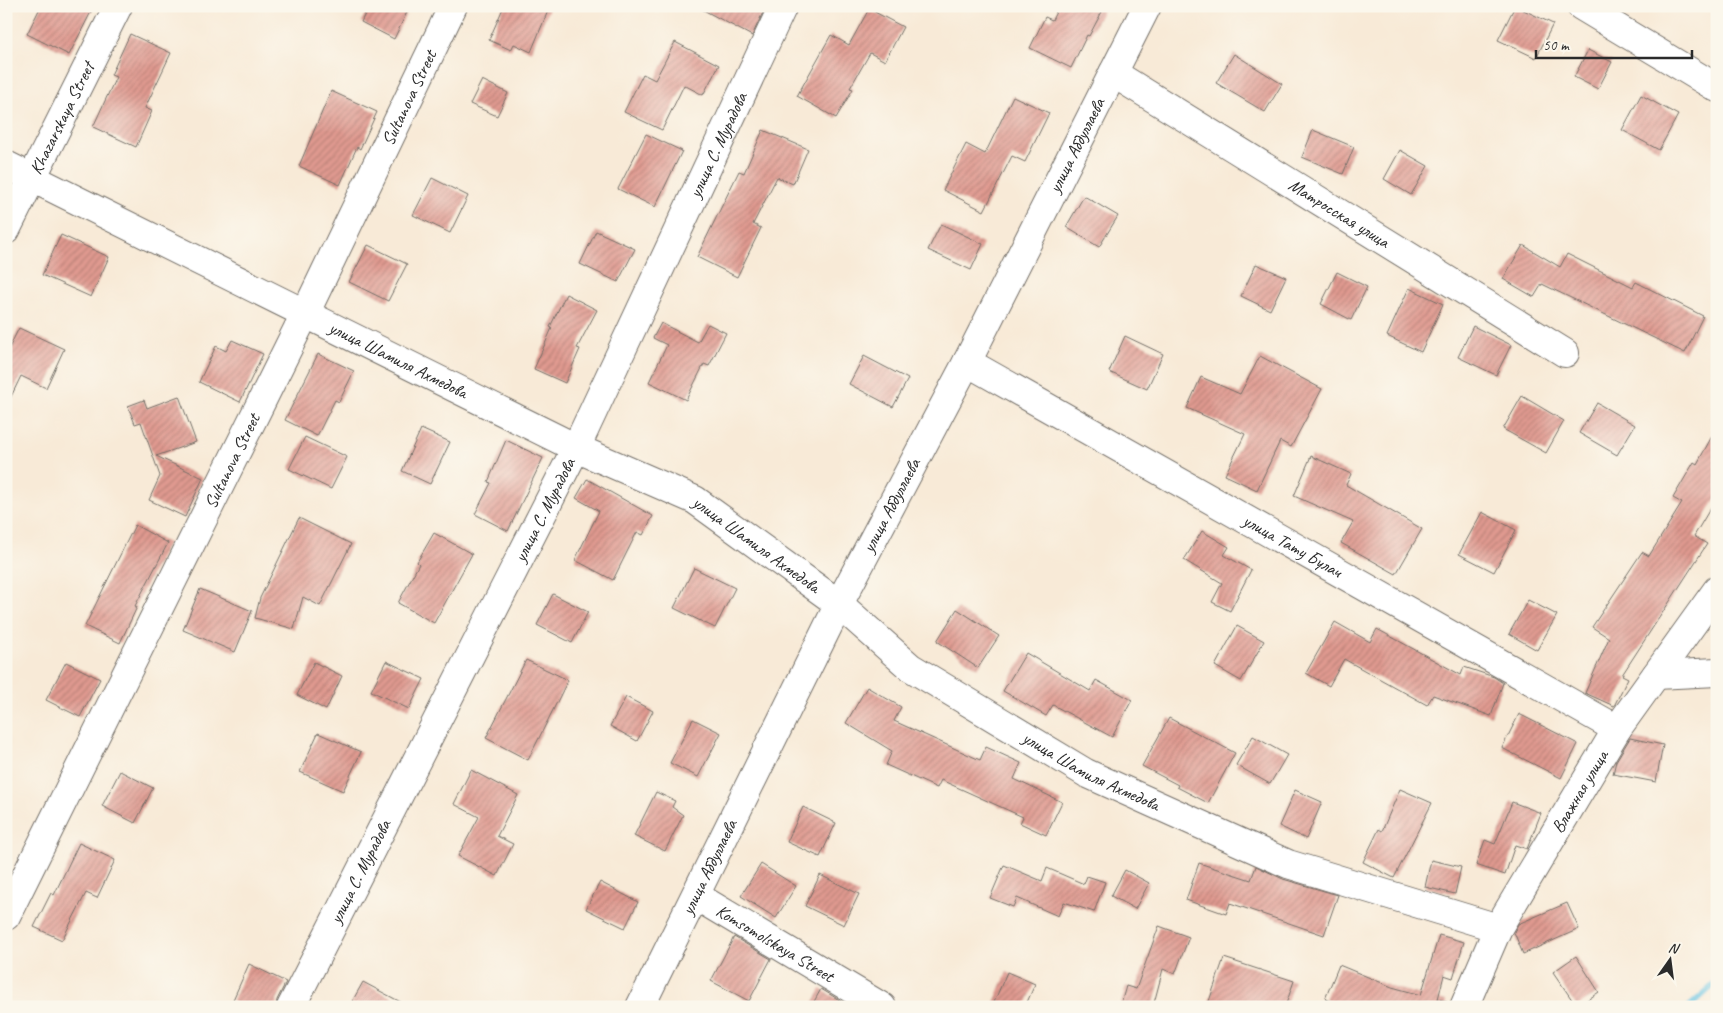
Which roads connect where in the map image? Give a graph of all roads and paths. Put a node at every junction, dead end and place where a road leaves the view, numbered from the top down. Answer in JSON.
{"nodes":[{"id":1,"x":118,"y":6,"type":"edge"},
{"id":2,"x":453,"y":6,"type":"edge"},
{"id":3,"x":783,"y":6,"type":"edge"},
{"id":4,"x":1147,"y":6,"type":"edge"},
{"id":5,"x":1581,"y":6,"type":"edge"},
{"id":6,"x":1113,"y":73,"type":"junction"},
{"id":7,"x":1717,"y":88,"type":"edge"},
{"id":8,"x":6,"y":165,"type":"edge"},
{"id":9,"x":32,"y":179,"type":"junction"},
{"id":10,"x":6,"y":230,"type":"edge"},
{"id":11,"x":305,"y":314,"type":"junction"},
{"id":12,"x":1565,"y":353,"type":"dead end"},
{"id":13,"x":967,"y":362,"type":"junction"},
{"id":14,"x":576,"y":448,"type":"junction"},
{"id":15,"x":1717,"y":590,"type":"edge"},
{"id":16,"x":839,"y":604,"type":"junction"},
{"id":17,"x":1717,"y":672,"type":"edge"},
{"id":18,"x":1656,"y":675,"type":"junction"},
{"id":19,"x":1617,"y":729,"type":"junction"},
{"id":20,"x":696,"y":896,"type":"junction"},
{"id":21,"x":6,"y":916,"type":"edge"},
{"id":22,"x":1498,"y":928,"type":"junction"},
{"id":23,"x":291,"y":1007,"type":"edge"},
{"id":24,"x":640,"y":1007,"type":"edge"},
{"id":25,"x":882,"y":1007,"type":"edge"},
{"id":26,"x":1464,"y":1007,"type":"edge"}],
"edges":[{"from":1,"to":9,"type":"street","name":"Khazarskaya Street"},
{"from":2,"to":11,"type":"street","name":"Sultanova Street"},
{"from":3,"to":14,"type":"street","name":"улица С. Мурадова"},
{"from":4,"to":6,"type":"street","name":"улица Абдуллаева"},
{"from":5,"to":7,"type":"street"},
{"from":6,"to":12,"type":"street","name":"Матросская улица"},
{"from":6,"to":13,"type":"street","name":"улица Абдуллаева"},
{"from":8,"to":9,"type":"street","name":"улица Шамиля Ахмедова"},
{"from":9,"to":10,"type":"street","name":"Khazarskaya Street"},
{"from":9,"to":11,"type":"street","name":"улица Шамиля Ахмедова"},
{"from":11,"to":14,"type":"street","name":"улица Шамиля Ахмедова"},
{"from":11,"to":21,"type":"street","name":"Sultanova Street"},
{"from":13,"to":16,"type":"street","name":"улица Абдуллаева"},
{"from":13,"to":19,"type":"street","name":"улица Тату Булач"},
{"from":14,"to":16,"type":"street","name":"улица Шамиля Ахмедова"},
{"from":14,"to":23,"type":"street","name":"улица С. Мурадова"},
{"from":15,"to":18,"type":"street","name":"Влажная улица"},
{"from":16,"to":20,"type":"street","name":"улица Абдуллаева"},
{"from":16,"to":22,"type":"street","name":"улица Шамиля Ахмедова"},
{"from":17,"to":18,"type":"street"},
{"from":18,"to":19,"type":"street","name":"Влажная улица"},
{"from":19,"to":22,"type":"street","name":"Влажная улица"},
{"from":20,"to":24,"type":"street","name":"улица Абдуллаева"},
{"from":20,"to":25,"type":"street","name":"Komsomolskaya Street"},
{"from":22,"to":26,"type":"street","name":"Влажная улица"}]}
